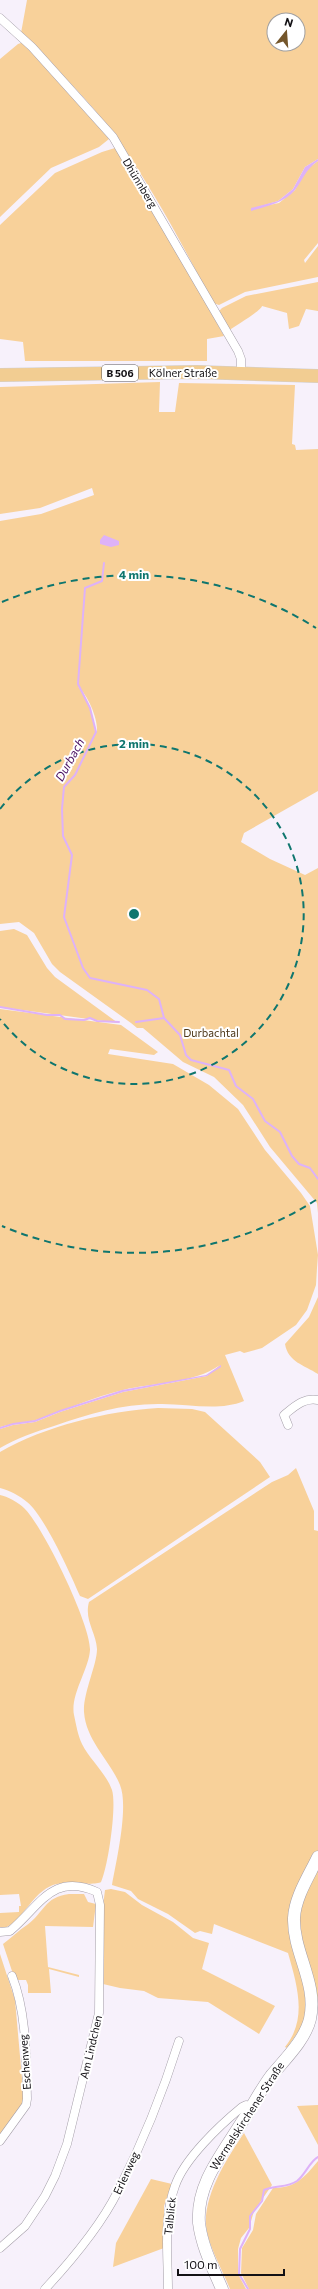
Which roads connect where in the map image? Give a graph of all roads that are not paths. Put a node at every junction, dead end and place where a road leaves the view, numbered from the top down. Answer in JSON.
{"nodes":[{"id":1,"x":0,"y":18,"type":"edge"},
{"id":2,"x":241,"y":373,"type":"junction"},
{"id":3,"x":0,"y":375,"type":"edge"},
{"id":4,"x":318,"y":376,"type":"edge"},
{"id":5,"x":318,"y":1400,"type":"edge"},
{"id":6,"x":288,"y":1425,"type":"dead end"},
{"id":7,"x":318,"y":1857,"type":"edge"},
{"id":8,"x":0,"y":1932,"type":"edge"},
{"id":9,"x":12,"y":1976,"type":"dead end"},
{"id":10,"x":179,"y":2041,"type":"dead end"},
{"id":11,"x":251,"y":2107,"type":"junction"},
{"id":12,"x":0,"y":2141,"type":"edge"},
{"id":13,"x":0,"y":2248,"type":"edge"},
{"id":14,"x":45,"y":2289,"type":"edge"},
{"id":15,"x":168,"y":2289,"type":"edge"},
{"id":16,"x":222,"y":2289,"type":"edge"}],
"edges":[{"from":1,"to":2,"type":"street","name":"Dhünnberg"},
{"from":2,"to":3,"type":"main road","name":"Kölner Straße","number":"B 506"},
{"from":2,"to":4,"type":"main road","name":"Kölner Straße","number":"B 506"},
{"from":5,"to":6,"type":"street"},
{"from":7,"to":11,"type":"street","name":"Wermelskirchener Straße"},
{"from":8,"to":13,"type":"street","name":"Am Lindchen"},
{"from":9,"to":12,"type":"street","name":"Eschenweg"},
{"from":10,"to":14,"type":"street","name":"Erlenweg"},
{"from":11,"to":15,"type":"street","name":"Talblick"},
{"from":11,"to":16,"type":"street","name":"Wermelskirchener Straße"}]}
